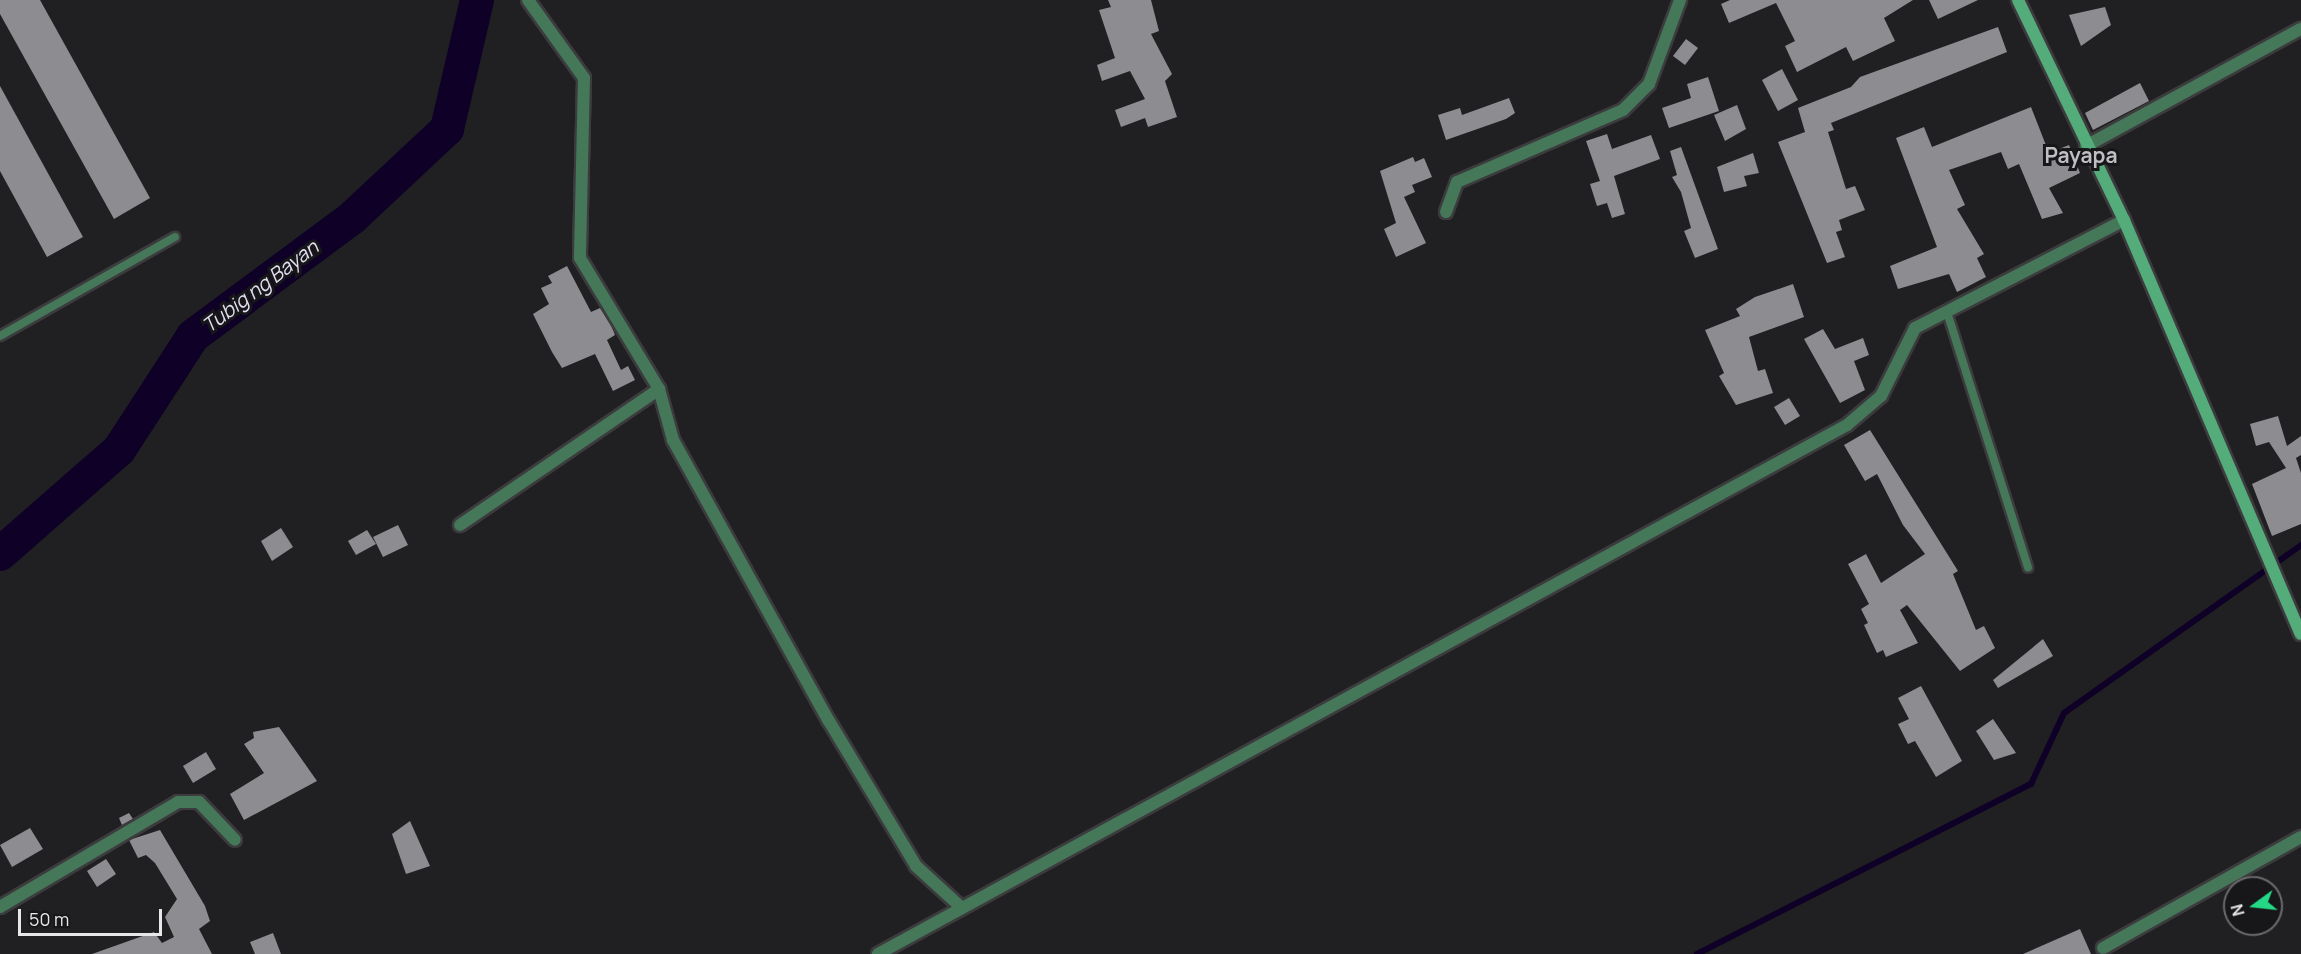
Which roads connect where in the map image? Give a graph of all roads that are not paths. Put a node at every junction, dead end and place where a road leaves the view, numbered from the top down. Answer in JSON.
{"nodes":[{"id":1,"x":528,"y":0,"type":"edge"},
{"id":2,"x":1680,"y":0,"type":"edge"},
{"id":3,"x":2018,"y":0,"type":"edge"},
{"id":4,"x":2301,"y":29,"type":"edge"},
{"id":5,"x":2086,"y":146,"type":"junction"},
{"id":6,"x":1446,"y":212,"type":"dead end"},
{"id":7,"x":2124,"y":220,"type":"junction"},
{"id":8,"x":175,"y":237,"type":"dead end"},
{"id":9,"x":1947,"y":312,"type":"junction"},
{"id":10,"x":0,"y":336,"type":"edge"},
{"id":11,"x":659,"y":389,"type":"junction"},
{"id":12,"x":460,"y":525,"type":"dead end"},
{"id":13,"x":2028,"y":567,"type":"dead end"},
{"id":14,"x":2301,"y":634,"type":"edge"},
{"id":15,"x":2301,"y":837,"type":"edge"},
{"id":16,"x":235,"y":840,"type":"dead end"},
{"id":17,"x":0,"y":907,"type":"edge"},
{"id":18,"x":962,"y":908,"type":"junction"},
{"id":19,"x":2103,"y":948,"type":"dead end"},
{"id":20,"x":878,"y":954,"type":"edge"}],
"edges":[{"from":1,"to":11,"type":"street"},
{"from":2,"to":6,"type":"street"},
{"from":3,"to":5,"type":"main road"},
{"from":4,"to":5,"type":"street"},
{"from":5,"to":7,"type":"main road"},
{"from":7,"to":9,"type":"street"},
{"from":7,"to":14,"type":"main road"},
{"from":8,"to":10,"type":"lane"},
{"from":9,"to":13,"type":"lane"},
{"from":9,"to":18,"type":"street"},
{"from":11,"to":12,"type":"street"},
{"from":11,"to":18,"type":"street"},
{"from":15,"to":19,"type":"street"},
{"from":16,"to":17,"type":"street"},
{"from":18,"to":20,"type":"street"}]}
